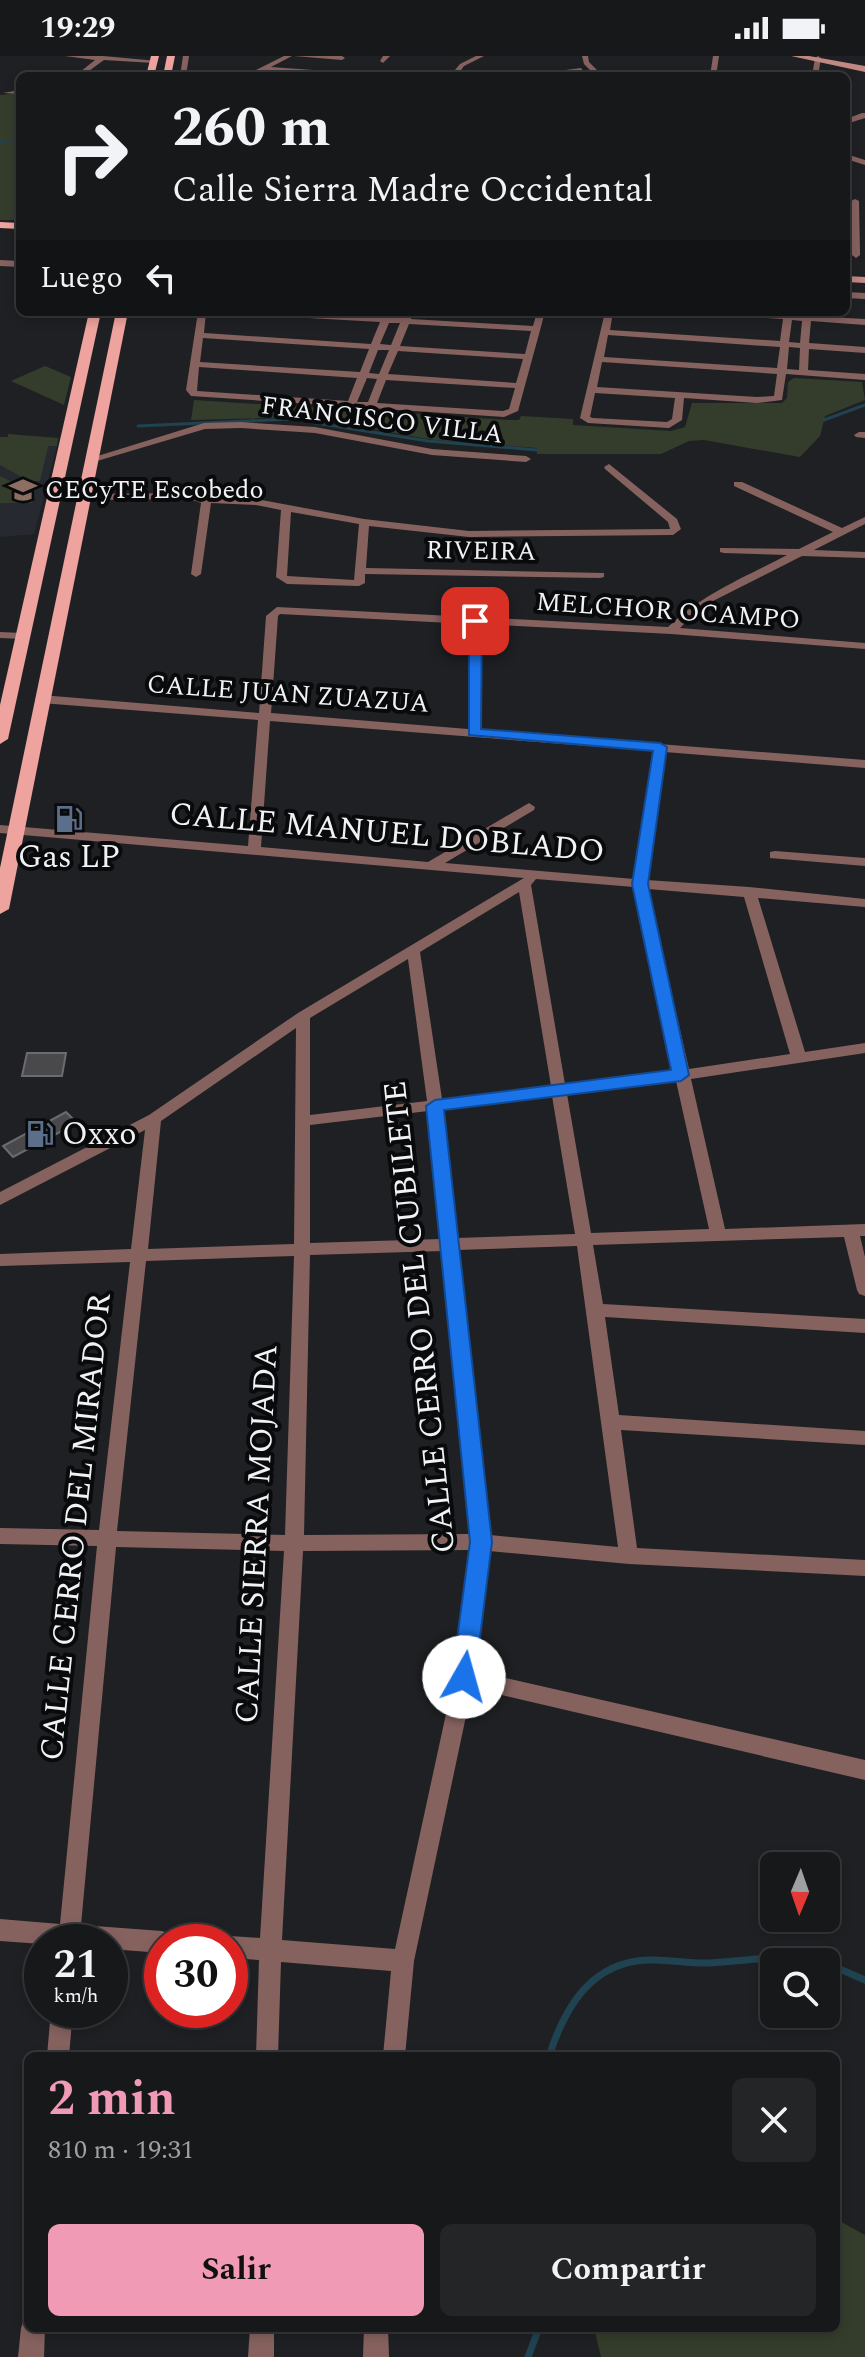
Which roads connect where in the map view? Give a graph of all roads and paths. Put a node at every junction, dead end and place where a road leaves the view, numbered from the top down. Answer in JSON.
{"nodes":[{"id":1,"x":68,"y":56,"type":"edge"},
{"id":2,"x":289,"y":56,"type":"edge"},
{"id":3,"x":297,"y":56,"type":"edge"},
{"id":4,"x":481,"y":56,"type":"edge"},
{"id":5,"x":795,"y":56,"type":"edge"},
{"id":6,"x":342,"y":57,"type":"edge"},
{"id":7,"x":821,"y":57,"type":"edge"},
{"id":8,"x":102,"y":58,"type":"junction"},
{"id":9,"x":154,"y":58,"type":"edge"},
{"id":10,"x":844,"y":58,"type":"edge"},
{"id":11,"x":865,"y":67,"type":"edge"},
{"id":12,"x":261,"y":69,"type":"junction"},
{"id":13,"x":581,"y":70,"type":"dead end"},
{"id":14,"x":83,"y":72,"type":"edge"},
{"id":15,"x":255,"y":72,"type":"edge"},
{"id":16,"x":316,"y":72,"type":"edge"},
{"id":17,"x":456,"y":72,"type":"edge"},
{"id":18,"x":574,"y":72,"type":"edge"},
{"id":19,"x":16,"y":92,"type":"edge"},
{"id":20,"x":7,"y":93,"type":"dead end"},
{"id":21,"x":850,"y":200,"type":"edge"},
{"id":22,"x":865,"y":203,"type":"edge"},
{"id":23,"x":856,"y":255,"type":"edge"},
{"id":24,"x":94,"y":316,"type":"edge"},
{"id":25,"x":121,"y":316,"type":"edge"},
{"id":26,"x":201,"y":316,"type":"edge"},
{"id":27,"x":388,"y":316,"type":"edge"},
{"id":28,"x":407,"y":316,"type":"edge"},
{"id":29,"x":540,"y":316,"type":"edge"},
{"id":30,"x":608,"y":316,"type":"edge"},
{"id":31,"x":788,"y":316,"type":"edge"},
{"id":32,"x":807,"y":316,"type":"edge"},
{"id":33,"x":828,"y":316,"type":"edge"},
{"id":34,"x":865,"y":322,"type":"edge"},
{"id":35,"x":537,"y":329,"type":"junction"},
{"id":36,"x":605,"y":332,"type":"junction"},
{"id":37,"x":198,"y":335,"type":"junction"},
{"id":38,"x":786,"y":343,"type":"junction"},
{"id":39,"x":806,"y":345,"type":"junction"},
{"id":40,"x":376,"y":346,"type":"junction"},
{"id":41,"x":395,"y":347,"type":"junction"},
{"id":42,"x":865,"y":350,"type":"edge"},
{"id":43,"x":528,"y":357,"type":"junction"},
{"id":44,"x":598,"y":359,"type":"junction"},
{"id":45,"x":194,"y":364,"type":"junction"},
{"id":46,"x":783,"y":372,"type":"junction"},
{"id":47,"x":803,"y":373,"type":"junction"},
{"id":48,"x":363,"y":375,"type":"junction"},
{"id":49,"x":383,"y":377,"type":"junction"},
{"id":50,"x":865,"y":377,"type":"edge"},
{"id":51,"x":520,"y":386,"type":"junction"},
{"id":52,"x":592,"y":390,"type":"junction"},
{"id":53,"x":680,"y":396,"type":"junction"},
{"id":54,"x":351,"y":405,"type":"junction"},
{"id":55,"x":371,"y":406,"type":"junction"},
{"id":56,"x":93,"y":459,"type":"junction"},
{"id":57,"x":526,"y":459,"type":"dead end"},
{"id":58,"x":609,"y":467,"type":"dead end"},
{"id":59,"x":738,"y":484,"type":"dead end"},
{"id":60,"x":203,"y":500,"type":"junction"},
{"id":61,"x":84,"y":502,"type":"junction"},
{"id":62,"x":286,"y":508,"type":"junction"},
{"id":63,"x":865,"y":520,"type":"edge"},
{"id":64,"x":364,"y":522,"type":"junction"},
{"id":65,"x":840,"y":531,"type":"junction"},
{"id":66,"x":724,"y":550,"type":"dead end"},
{"id":67,"x":802,"y":552,"type":"junction"},
{"id":68,"x":865,"y":555,"type":"edge"},
{"id":69,"x":196,"y":574,"type":"dead end"},
{"id":70,"x":600,"y":575,"type":"dead end"},
{"id":71,"x":360,"y":577,"type":"junction"},
{"id":72,"x":475,"y":621,"type":"junction"},
{"id":73,"x":671,"y":631,"type":"junction"},
{"id":74,"x":0,"y":635,"type":"edge"},
{"id":75,"x":23,"y":636,"type":"junction"},
{"id":76,"x":865,"y":646,"type":"edge"},
{"id":77,"x":41,"y":699,"type":"junction"},
{"id":78,"x":266,"y":717,"type":"junction"},
{"id":79,"x":474,"y":732,"type":"junction"},
{"id":80,"x":0,"y":739,"type":"edge"},
{"id":81,"x":660,"y":747,"type":"junction"},
{"id":82,"x":865,"y":764,"type":"edge"},
{"id":83,"x":529,"y":807,"type":"dead end"},
{"id":84,"x":8,"y":829,"type":"edge"},
{"id":85,"x":254,"y":849,"type":"junction"},
{"id":86,"x":775,"y":855,"type":"dead end"},
{"id":87,"x":865,"y":862,"type":"edge"},
{"id":88,"x":432,"y":865,"type":"junction"},
{"id":89,"x":542,"y":875,"type":"junction"},
{"id":90,"x":524,"y":883,"type":"junction"},
{"id":91,"x":640,"y":884,"type":"junction"},
{"id":92,"x":749,"y":891,"type":"junction"},
{"id":93,"x":865,"y":903,"type":"edge"},
{"id":94,"x":0,"y":909,"type":"edge"},
{"id":95,"x":413,"y":948,"type":"junction"},
{"id":96,"x":303,"y":1016,"type":"junction"},
{"id":97,"x":865,"y":1048,"type":"edge"},
{"id":98,"x":799,"y":1058,"type":"junction"},
{"id":99,"x":681,"y":1075,"type":"junction"},
{"id":100,"x":558,"y":1090,"type":"junction"},
{"id":101,"x":435,"y":1106,"type":"junction"},
{"id":102,"x":154,"y":1119,"type":"junction"},
{"id":103,"x":303,"y":1121,"type":"junction"},
{"id":104,"x":0,"y":1199,"type":"edge"},
{"id":105,"x":857,"y":1230,"type":"edge"},
{"id":106,"x":718,"y":1235,"type":"junction"},
{"id":107,"x":585,"y":1240,"type":"junction"},
{"id":108,"x":449,"y":1244,"type":"junction"},
{"id":109,"x":302,"y":1250,"type":"junction"},
{"id":110,"x":138,"y":1255,"type":"junction"},
{"id":111,"x":0,"y":1260,"type":"edge"},
{"id":112,"x":865,"y":1290,"type":"edge"},
{"id":113,"x":596,"y":1310,"type":"junction"},
{"id":114,"x":865,"y":1326,"type":"edge"},
{"id":115,"x":612,"y":1422,"type":"junction"},
{"id":116,"x":865,"y":1438,"type":"edge"},
{"id":117,"x":0,"y":1536,"type":"edge"},
{"id":118,"x":107,"y":1540,"type":"junction"},
{"id":119,"x":481,"y":1542,"type":"junction"},
{"id":120,"x":294,"y":1543,"type":"junction"},
{"id":121,"x":629,"y":1556,"type":"junction"},
{"id":122,"x":865,"y":1568,"type":"edge"},
{"id":123,"x":464,"y":1677,"type":"junction"},
{"id":124,"x":865,"y":1770,"type":"edge"},
{"id":125,"x":70,"y":1924,"type":"edge"},
{"id":126,"x":0,"y":1930,"type":"edge"},
{"id":127,"x":24,"y":1933,"type":"edge"},
{"id":128,"x":248,"y":1948,"type":"edge"},
{"id":129,"x":269,"y":1950,"type":"junction"},
{"id":130,"x":403,"y":1961,"type":"junction"},
{"id":131,"x":60,"y":2028,"type":"edge"},
{"id":132,"x":58,"y":2052,"type":"edge"},
{"id":133,"x":267,"y":2052,"type":"edge"},
{"id":134,"x":394,"y":2052,"type":"edge"},
{"id":135,"x":33,"y":2332,"type":"edge"},
{"id":136,"x":262,"y":2332,"type":"edge"},
{"id":137,"x":376,"y":2332,"type":"edge"},
{"id":138,"x":31,"y":2357,"type":"edge"},
{"id":139,"x":261,"y":2357,"type":"edge"},
{"id":140,"x":376,"y":2357,"type":"edge"}],
"edges":[{"from":1,"to":8,"type":"street"},
{"from":2,"to":12,"type":"street"},
{"from":3,"to":6,"type":"street"},
{"from":4,"to":17,"type":"street"},
{"from":5,"to":7,"type":"main road"},
{"from":7,"to":10,"type":"main road"},
{"from":7,"to":11,"type":"main road"},
{"from":8,"to":9,"type":"street"},
{"from":8,"to":14,"type":"street"},
{"from":10,"to":11,"type":"main road"},
{"from":12,"to":15,"type":"street"},
{"from":12,"to":16,"type":"street"},
{"from":13,"to":18,"type":"street"},
{"from":19,"to":20,"type":"street"},
{"from":21,"to":22,"type":"street"},
{"from":21,"to":23,"type":"street"},
{"from":24,"to":75,"type":"main road"},
{"from":25,"to":56,"type":"main road"},
{"from":26,"to":37,"type":"street"},
{"from":27,"to":28,"type":"street"},
{"from":27,"to":40,"type":"street"},
{"from":28,"to":35,"type":"street"},
{"from":28,"to":41,"type":"street"},
{"from":29,"to":35,"type":"street"},
{"from":30,"to":36,"type":"street"},
{"from":31,"to":38,"type":"street"},
{"from":32,"to":39,"type":"street"},
{"from":33,"to":34,"type":"street"},
{"from":35,"to":43,"type":"street"},
{"from":36,"to":38,"type":"street"},
{"from":36,"to":44,"type":"street"},
{"from":37,"to":40,"type":"street"},
{"from":37,"to":45,"type":"street"},
{"from":38,"to":39,"type":"street"},
{"from":38,"to":46,"type":"street"},
{"from":39,"to":42,"type":"street"},
{"from":39,"to":47,"type":"street"},
{"from":40,"to":41,"type":"street"},
{"from":40,"to":48,"type":"street"},
{"from":41,"to":43,"type":"street"},
{"from":41,"to":49,"type":"street"},
{"from":43,"to":51,"type":"street"},
{"from":44,"to":46,"type":"street"},
{"from":44,"to":52,"type":"street"},
{"from":45,"to":48,"type":"street"},
{"from":45,"to":54,"type":"street"},
{"from":46,"to":47,"type":"street"},
{"from":46,"to":53,"type":"street"},
{"from":47,"to":50,"type":"street"},
{"from":48,"to":49,"type":"street"},
{"from":48,"to":54,"type":"street"},
{"from":49,"to":51,"type":"street"},
{"from":49,"to":55,"type":"street"},
{"from":51,"to":55,"type":"street"},
{"from":52,"to":53,"type":"street"},
{"from":52,"to":53,"type":"street"},
{"from":54,"to":55,"type":"street"},
{"from":56,"to":57,"type":"street","name":"FRANCISCO VILLA"},
{"from":56,"to":61,"type":"main road"},
{"from":58,"to":64,"type":"street"},
{"from":59,"to":65,"type":"street"},
{"from":60,"to":61,"type":"street"},
{"from":60,"to":62,"type":"street"},
{"from":60,"to":69,"type":"street"},
{"from":61,"to":77,"type":"main road"},
{"from":62,"to":64,"type":"street"},
{"from":62,"to":71,"type":"street","name":"RIVEIRA"},
{"from":63,"to":65,"type":"street"},
{"from":64,"to":71,"type":"street"},
{"from":65,"to":67,"type":"street"},
{"from":66,"to":67,"type":"street"},
{"from":67,"to":68,"type":"street"},
{"from":67,"to":73,"type":"street"},
{"from":70,"to":71,"type":"street","name":"RIVEIRA"},
{"from":72,"to":73,"type":"street","name":"MELCHOR OCAMPO"},
{"from":72,"to":78,"type":"street","name":"MELCHOR OCAMPO"},
{"from":72,"to":79,"type":"street"},
{"from":73,"to":76,"type":"street","name":"MELCHOR OCAMPO"},
{"from":74,"to":75,"type":"street"},
{"from":75,"to":80,"type":"main road"},
{"from":77,"to":78,"type":"street","name":"CALLE JUAN ZUAZUA"},
{"from":77,"to":84,"type":"main road"},
{"from":78,"to":79,"type":"street","name":"CALLE JUAN ZUAZUA"},
{"from":78,"to":85,"type":"street"},
{"from":79,"to":81,"type":"street","name":"CALLE JUAN ZUAZUA"},
{"from":81,"to":82,"type":"street","name":"CALLE JUAN ZUAZUA"},
{"from":81,"to":91,"type":"street"},
{"from":83,"to":88,"type":"street"},
{"from":84,"to":85,"type":"street","name":"CALLE MANUEL DOBLADO"},
{"from":84,"to":94,"type":"main road"},
{"from":85,"to":88,"type":"street","name":"CALLE MANUEL DOBLADO"},
{"from":86,"to":87,"type":"street"},
{"from":88,"to":89,"type":"street","name":"CALLE MANUEL DOBLADO"},
{"from":89,"to":90,"type":"street"},
{"from":89,"to":91,"type":"street","name":"CALLE MANUEL DOBLADO"},
{"from":90,"to":95,"type":"street"},
{"from":90,"to":100,"type":"street"},
{"from":91,"to":92,"type":"street","name":"CALLE MANUEL DOBLADO"},
{"from":91,"to":99,"type":"street"},
{"from":92,"to":93,"type":"street","name":"CALLE MANUEL DOBLADO"},
{"from":92,"to":98,"type":"street"},
{"from":95,"to":96,"type":"street"},
{"from":95,"to":101,"type":"street","name":"CALLE CERRO DEL CUBILETE"},
{"from":96,"to":102,"type":"street"},
{"from":96,"to":103,"type":"street","name":"CALLE SIERRA MOJADA"},
{"from":97,"to":98,"type":"street"},
{"from":98,"to":99,"type":"street"},
{"from":99,"to":100,"type":"street"},
{"from":99,"to":106,"type":"street"},
{"from":100,"to":101,"type":"street"},
{"from":100,"to":107,"type":"street"},
{"from":101,"to":103,"type":"street"},
{"from":101,"to":108,"type":"street","name":"CALLE CERRO DEL CUBILETE"},
{"from":102,"to":104,"type":"street"},
{"from":102,"to":110,"type":"street","name":"CALLE CERRO DEL MIRADOR"},
{"from":103,"to":109,"type":"street","name":"CALLE SIERRA MOJADA"},
{"from":105,"to":106,"type":"street"},
{"from":105,"to":112,"type":"street"},
{"from":106,"to":107,"type":"street"},
{"from":107,"to":108,"type":"street"},
{"from":107,"to":113,"type":"street"},
{"from":108,"to":109,"type":"street"},
{"from":108,"to":119,"type":"street","name":"CALLE CERRO DEL CUBILETE"},
{"from":109,"to":110,"type":"street"},
{"from":109,"to":120,"type":"street","name":"CALLE SIERRA MOJADA"},
{"from":110,"to":111,"type":"street"},
{"from":110,"to":118,"type":"street","name":"CALLE CERRO DEL MIRADOR"},
{"from":113,"to":114,"type":"street"},
{"from":113,"to":115,"type":"street"},
{"from":115,"to":116,"type":"street"},
{"from":115,"to":121,"type":"street"},
{"from":117,"to":118,"type":"street"},
{"from":118,"to":120,"type":"street"},
{"from":118,"to":125,"type":"street","name":"CALLE CERRO DEL MIRADOR"},
{"from":119,"to":120,"type":"street"},
{"from":119,"to":121,"type":"street"},
{"from":119,"to":123,"type":"street","name":"CALLE CERRO DEL CUBILETE"},
{"from":120,"to":129,"type":"street","name":"CALLE SIERRA MOJADA"},
{"from":121,"to":122,"type":"street"},
{"from":123,"to":124,"type":"street"},
{"from":123,"to":130,"type":"street","name":"CALLE CERRO DEL CUBILETE"},
{"from":126,"to":127,"type":"street"},
{"from":128,"to":129,"type":"street"},
{"from":129,"to":130,"type":"street"},
{"from":129,"to":133,"type":"street","name":"CALLE SIERRA MOJADA"},
{"from":130,"to":134,"type":"street","name":"CALLE CERRO DEL CUBILETE"},
{"from":131,"to":132,"type":"street"},
{"from":135,"to":138,"type":"street"},
{"from":136,"to":139,"type":"street"},
{"from":137,"to":140,"type":"street"}]}
